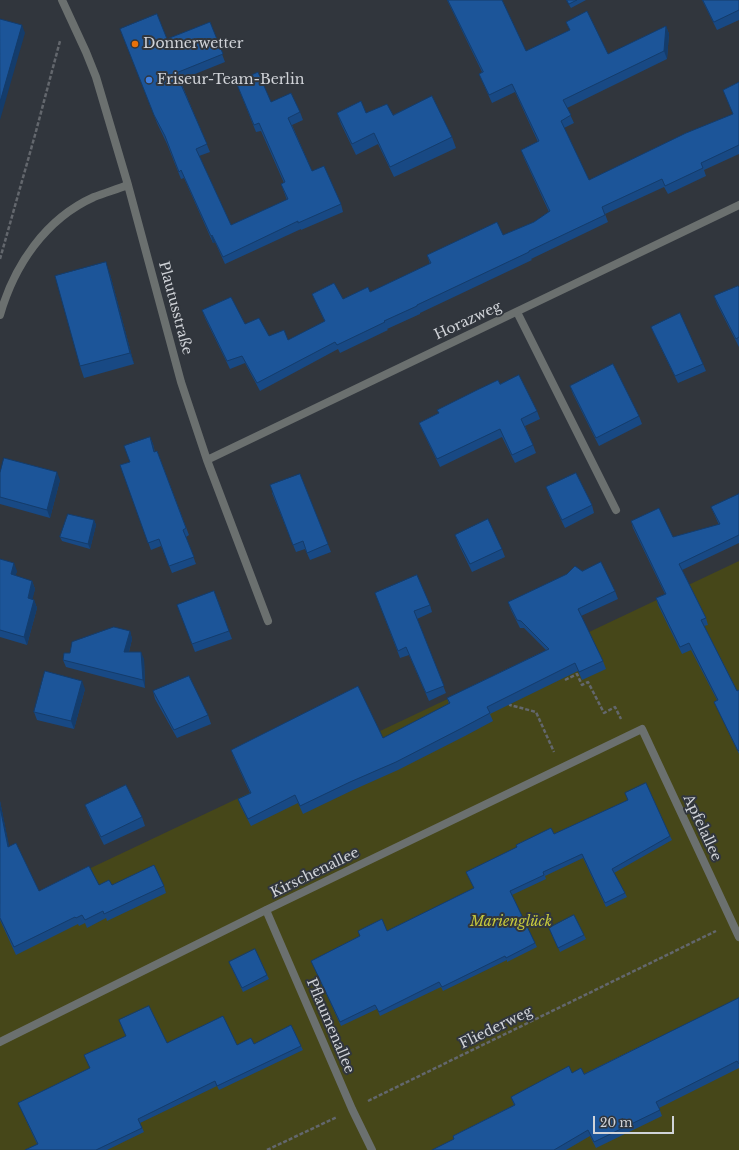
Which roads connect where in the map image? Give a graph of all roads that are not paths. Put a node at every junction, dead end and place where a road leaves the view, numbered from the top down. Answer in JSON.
{"nodes":[{"id":1,"x":62,"y":0,"type":"edge"},
{"id":2,"x":128,"y":186,"type":"junction"},
{"id":3,"x":739,"y":206,"type":"edge"},
{"id":4,"x":517,"y":312,"type":"junction"},
{"id":5,"x":0,"y":315,"type":"edge"},
{"id":6,"x":207,"y":460,"type":"junction"},
{"id":7,"x":616,"y":510,"type":"dead end"},
{"id":8,"x":268,"y":621,"type":"dead end"},
{"id":9,"x":642,"y":729,"type":"joint"},
{"id":10,"x":266,"y":910,"type":"junction"},
{"id":11,"x":739,"y":937,"type":"edge"},
{"id":12,"x":0,"y":1042,"type":"edge"},
{"id":13,"x":372,"y":1150,"type":"edge"}],
"edges":[{"from":1,"to":2,"type":"street","name":"Plautusstraße"},
{"from":2,"to":5,"type":"street"},
{"from":2,"to":6,"type":"street","name":"Plautusstraße"},
{"from":3,"to":4,"type":"street","name":"Horazweg"},
{"from":4,"to":6,"type":"street","name":"Horazweg"},
{"from":4,"to":7,"type":"street"},
{"from":6,"to":8,"type":"street","name":"Plautusstraße"},
{"from":9,"to":10,"type":"street","name":"Kirschenallee"},
{"from":9,"to":11,"type":"street","name":"Apfelallee"},
{"from":10,"to":12,"type":"street","name":"Kirschenallee"},
{"from":10,"to":13,"type":"street","name":"Pflaumenallee"}]}
